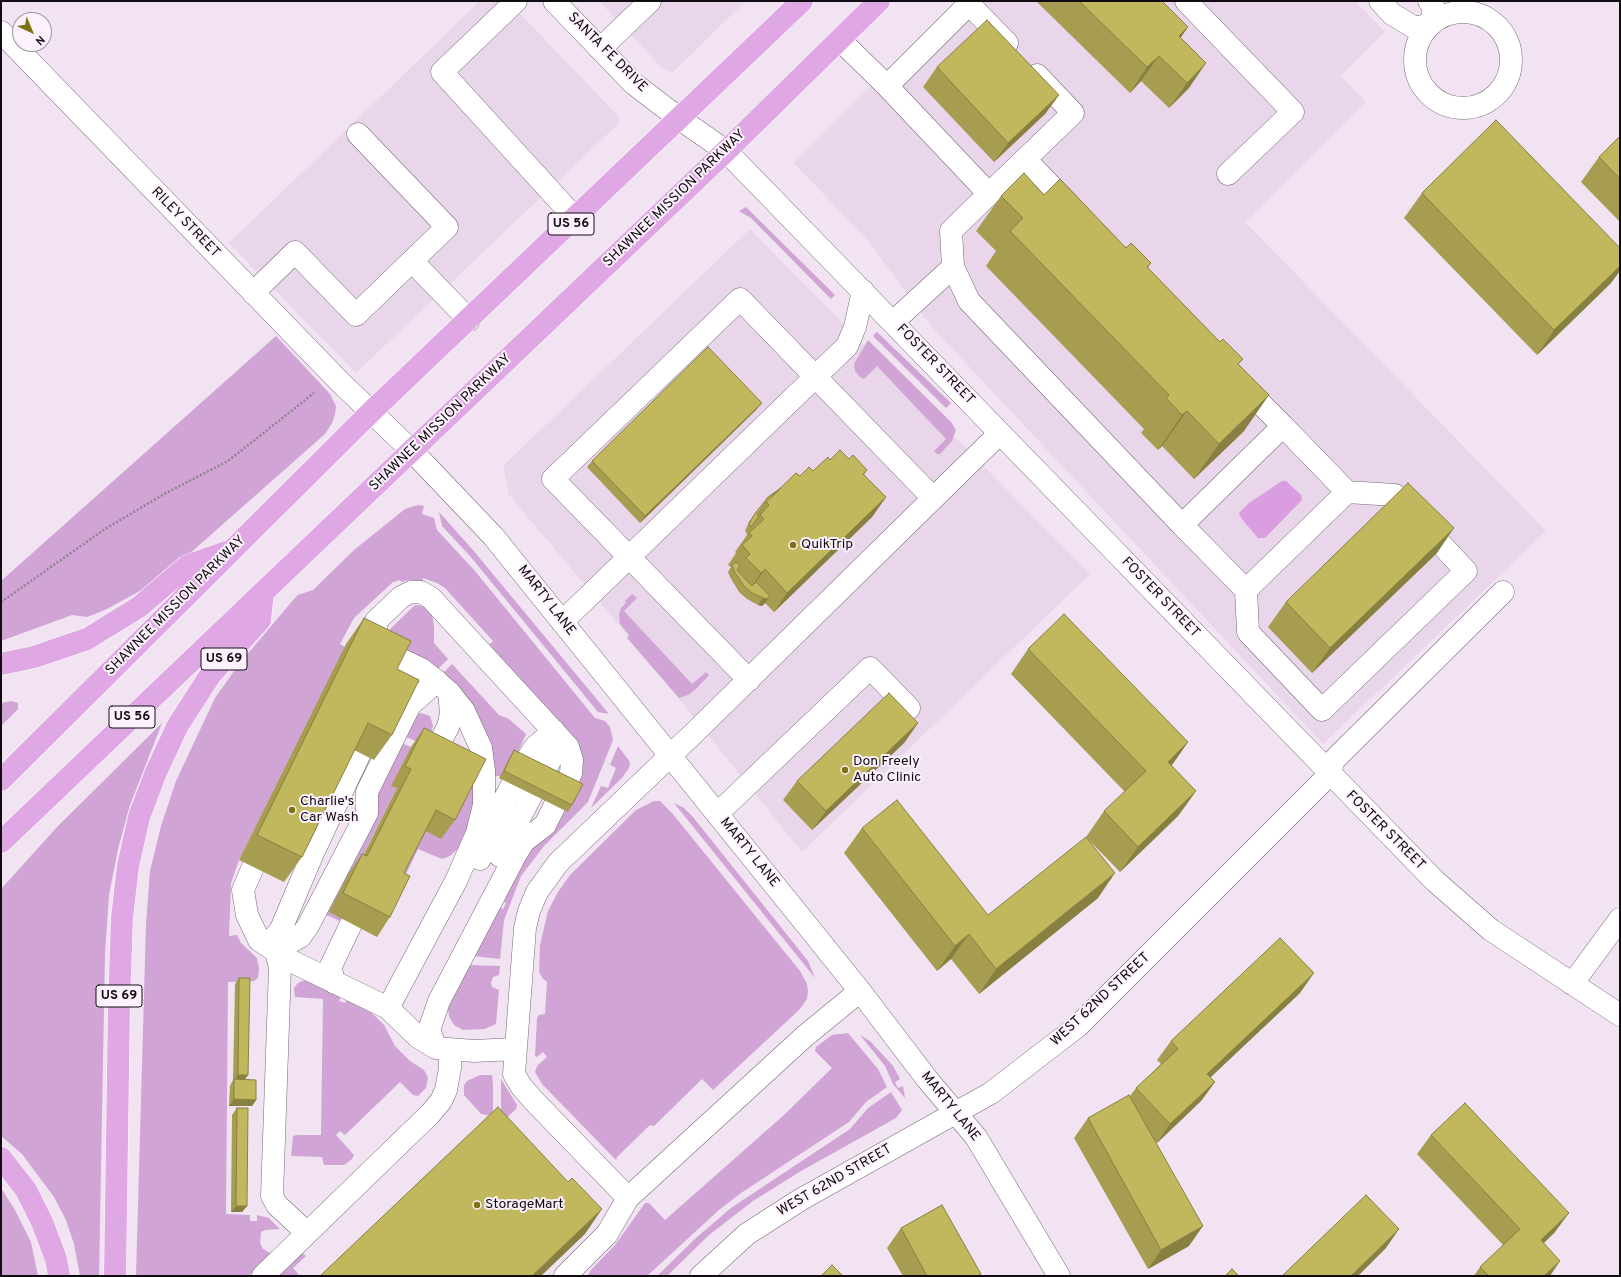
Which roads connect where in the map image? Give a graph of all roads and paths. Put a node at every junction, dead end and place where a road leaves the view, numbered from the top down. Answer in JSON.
{"nodes":[{"id":1,"x":516,"y":1,"type":"edge"},
{"id":2,"x":554,"y":1,"type":"edge"},
{"id":3,"x":650,"y":1,"type":"edge"},
{"id":4,"x":802,"y":1,"type":"edge"},
{"id":5,"x":879,"y":1,"type":"edge"},
{"id":6,"x":1380,"y":1,"type":"edge"},
{"id":7,"x":1429,"y":1,"type":"edge"},
{"id":8,"x":968,"y":3,"type":"edge"},
{"id":9,"x":1197,"y":4,"type":"edge"},
{"id":10,"x":1430,"y":24,"type":"junction"},
{"id":11,"x":1,"y":32,"type":"edge"},
{"id":12,"x":840,"y":40,"type":"junction"},
{"id":13,"x":600,"y":49,"type":"junction"},
{"id":14,"x":887,"y":86,"type":"junction"},
{"id":15,"x":680,"y":119,"type":"junction"},
{"id":16,"x":358,"y":134,"type":"dead end"},
{"id":17,"x":726,"y":150,"type":"junction"},
{"id":18,"x":1026,"y":160,"type":"junction"},
{"id":19,"x":1228,"y":174,"type":"dead end"},
{"id":20,"x":989,"y":194,"type":"junction"},
{"id":21,"x":576,"y":219,"type":"junction"},
{"id":22,"x":1085,"y":222,"type":"edge"},
{"id":23,"x":412,"y":261,"type":"junction"},
{"id":24,"x":953,"y":267,"type":"junction"},
{"id":25,"x":863,"y":291,"type":"junction"},
{"id":26,"x":253,"y":292,"type":"junction"},
{"id":27,"x":469,"y":320,"type":"junction"},
{"id":28,"x":893,"y":322,"type":"junction"},
{"id":29,"x":1227,"y":369,"type":"edge"},
{"id":30,"x":334,"y":376,"type":"junction"},
{"id":31,"x":815,"y":377,"type":"junction"},
{"id":32,"x":372,"y":411,"type":"junction"},
{"id":33,"x":1283,"y":426,"type":"junction"},
{"id":34,"x":1000,"y":433,"type":"junction"},
{"id":35,"x":412,"y":451,"type":"junction"},
{"id":36,"x":1347,"y":492,"type":"junction"},
{"id":37,"x":933,"y":498,"type":"junction"},
{"id":38,"x":1182,"y":525,"type":"junction"},
{"id":39,"x":233,"y":549,"type":"junction"},
{"id":40,"x":629,"y":556,"type":"junction"},
{"id":41,"x":1246,"y":590,"type":"junction"},
{"id":42,"x":263,"y":592,"type":"junction"},
{"id":43,"x":1503,"y":592,"type":"dead end"},
{"id":44,"x":1,"y":602,"type":"edge"},
{"id":45,"x":376,"y":621,"type":"junction"},
{"id":46,"x":562,"y":622,"type":"junction"},
{"id":47,"x":361,"y":651,"type":"edge"},
{"id":48,"x":1,"y":664,"type":"edge"},
{"id":49,"x":434,"y":679,"type":"junction"},
{"id":50,"x":399,"y":680,"type":"edge"},
{"id":51,"x":749,"y":680,"type":"junction"},
{"id":52,"x":392,"y":700,"type":"edge"},
{"id":53,"x":909,"y":708,"type":"dead end"},
{"id":54,"x":554,"y":731,"type":"junction"},
{"id":55,"x":364,"y":755,"type":"edge"},
{"id":56,"x":670,"y":756,"type":"junction"},
{"id":57,"x":432,"y":757,"type":"edge"},
{"id":58,"x":524,"y":764,"type":"edge"},
{"id":59,"x":544,"y":773,"type":"edge"},
{"id":60,"x":1330,"y":774,"type":"junction"},
{"id":61,"x":1,"y":780,"type":"edge"},
{"id":62,"x":566,"y":784,"type":"edge"},
{"id":63,"x":512,"y":785,"type":"dead end"},
{"id":64,"x":532,"y":794,"type":"edge"},
{"id":65,"x":555,"y":805,"type":"edge"},
{"id":66,"x":717,"y":814,"type":"junction"},
{"id":67,"x":1,"y":842,"type":"edge"},
{"id":68,"x":253,"y":867,"type":"dead end"},
{"id":69,"x":1620,"y":919,"type":"edge"},
{"id":70,"x":352,"y":924,"type":"dead end"},
{"id":71,"x":269,"y":947,"type":"junction"},
{"id":72,"x":335,"y":983,"type":"junction"},
{"id":73,"x":1572,"y":984,"type":"junction"},
{"id":74,"x":860,"y":991,"type":"junction"},
{"id":75,"x":388,"y":1008,"type":"junction"},
{"id":76,"x":1620,"y":1015,"type":"edge"},
{"id":77,"x":412,"y":1031,"type":"junction"},
{"id":78,"x":443,"y":1049,"type":"junction"},
{"id":79,"x":515,"y":1049,"type":"junction"},
{"id":80,"x":956,"y":1112,"type":"junction"},
{"id":81,"x":1,"y":1158,"type":"edge"},
{"id":82,"x":628,"y":1198,"type":"junction"},
{"id":83,"x":306,"y":1232,"type":"junction"},
{"id":84,"x":59,"y":1276,"type":"edge"},
{"id":85,"x":114,"y":1276,"type":"edge"},
{"id":86,"x":263,"y":1276,"type":"edge"},
{"id":87,"x":565,"y":1276,"type":"edge"},
{"id":88,"x":701,"y":1276,"type":"edge"},
{"id":89,"x":1059,"y":1276,"type":"edge"}],
"edges":[{"from":1,"to":21,"type":"street"},
{"from":2,"to":13,"type":"street","name":"SANTA FE DRIVE"},
{"from":3,"to":13,"type":"street"},
{"from":4,"to":15,"type":"highway","name":"SHAWNEE MISSION PARKWAY","number":"US 56"},
{"from":5,"to":12,"type":"highway","name":"SHAWNEE MISSION PARKWAY","number":"US 56"},
{"from":6,"to":10,"type":"street"},
{"from":7,"to":10,"type":"street"},
{"from":8,"to":14,"type":"street"},
{"from":8,"to":18,"type":"street"},
{"from":9,"to":19,"type":"street"},
{"from":10,"to":10,"type":"street"},
{"from":11,"to":26,"type":"street","name":"RILEY STREET"},
{"from":12,"to":14,"type":"street"},
{"from":12,"to":17,"type":"highway","name":"SHAWNEE MISSION PARKWAY","number":"US 56"},
{"from":13,"to":15,"type":"street","name":"SANTA FE DRIVE"},
{"from":14,"to":20,"type":"street"},
{"from":15,"to":17,"type":"street","name":"SANTA FE DRIVE"},
{"from":15,"to":21,"type":"highway","name":"SHAWNEE MISSION PARKWAY","number":"US 56"},
{"from":16,"to":23,"type":"street"},
{"from":17,"to":25,"type":"street","name":"FOSTER STREET"},
{"from":17,"to":35,"type":"highway","name":"SHAWNEE MISSION PARKWAY","number":"US 56"},
{"from":18,"to":20,"type":"street"},
{"from":18,"to":22,"type":"street"},
{"from":20,"to":24,"type":"street"},
{"from":21,"to":27,"type":"highway","name":"SHAWNEE MISSION PARKWAY","number":"US 56"},
{"from":23,"to":26,"type":"street"},
{"from":23,"to":27,"type":"street"},
{"from":24,"to":28,"type":"street"},
{"from":24,"to":38,"type":"street"},
{"from":25,"to":28,"type":"street","name":"FOSTER STREET"},
{"from":25,"to":31,"type":"street"},
{"from":26,"to":30,"type":"street","name":"RILEY STREET"},
{"from":27,"to":32,"type":"highway","name":"SHAWNEE MISSION PARKWAY","number":"US 56"},
{"from":28,"to":34,"type":"street","name":"FOSTER STREET"},
{"from":29,"to":33,"type":"street"},
{"from":30,"to":32,"type":"street","name":"RILEY STREET"},
{"from":30,"to":44,"type":"path"},
{"from":31,"to":37,"type":"street"},
{"from":31,"to":40,"type":"street"},
{"from":31,"to":40,"type":"street"},
{"from":32,"to":35,"type":"street","name":"MARTY LANE"},
{"from":32,"to":39,"type":"highway","name":"SHAWNEE MISSION PARKWAY","number":"US 56"},
{"from":33,"to":36,"type":"street"},
{"from":33,"to":38,"type":"street"},
{"from":34,"to":37,"type":"street"},
{"from":34,"to":60,"type":"street","name":"FOSTER STREET"},
{"from":35,"to":42,"type":"highway","name":"SHAWNEE MISSION PARKWAY","number":"US 56"},
{"from":35,"to":46,"type":"street","name":"MARTY LANE"},
{"from":36,"to":41,"type":"street"},
{"from":36,"to":41,"type":"street"},
{"from":37,"to":51,"type":"street"},
{"from":38,"to":41,"type":"street"},
{"from":39,"to":48,"type":"highway"},
{"from":39,"to":61,"type":"highway","name":"SHAWNEE MISSION PARKWAY","number":"US 56"},
{"from":40,"to":46,"type":"street"},
{"from":40,"to":51,"type":"street"},
{"from":42,"to":67,"type":"highway","name":"SHAWNEE MISSION PARKWAY","number":"US 56"},
{"from":42,"to":85,"type":"highway","number":"US 69"},
{"from":43,"to":60,"type":"street"},
{"from":45,"to":47,"type":"street"},
{"from":45,"to":49,"type":"street"},
{"from":45,"to":54,"type":"street"},
{"from":46,"to":56,"type":"street","name":"MARTY LANE"},
{"from":49,"to":50,"type":"street"},
{"from":49,"to":52,"type":"street"},
{"from":49,"to":57,"type":"street"},
{"from":49,"to":71,"type":"street"},
{"from":49,"to":75,"type":"street"},
{"from":51,"to":56,"type":"street"},
{"from":53,"to":66,"type":"street"},
{"from":54,"to":58,"type":"street"},
{"from":54,"to":59,"type":"street"},
{"from":54,"to":62,"type":"street"},
{"from":55,"to":71,"type":"street"},
{"from":56,"to":66,"type":"street","name":"MARTY LANE"},
{"from":56,"to":79,"type":"street"},
{"from":60,"to":73,"type":"street","name":"FOSTER STREET"},
{"from":60,"to":80,"type":"street","name":"WEST 62ND STREET"},
{"from":63,"to":77,"type":"street"},
{"from":64,"to":77,"type":"street"},
{"from":65,"to":78,"type":"street"},
{"from":66,"to":74,"type":"street","name":"MARTY LANE"},
{"from":68,"to":71,"type":"street"},
{"from":69,"to":73,"type":"street"},
{"from":70,"to":72,"type":"street"},
{"from":71,"to":72,"type":"street"},
{"from":71,"to":83,"type":"street"},
{"from":72,"to":75,"type":"street"},
{"from":73,"to":76,"type":"street","name":"FOSTER STREET"},
{"from":74,"to":80,"type":"street","name":"MARTY LANE"},
{"from":74,"to":82,"type":"street"},
{"from":75,"to":77,"type":"street"},
{"from":77,"to":78,"type":"street"},
{"from":78,"to":79,"type":"street"},
{"from":78,"to":83,"type":"street"},
{"from":79,"to":82,"type":"street"},
{"from":80,"to":88,"type":"street","name":"WEST 62ND STREET"},
{"from":80,"to":89,"type":"street","name":"MARTY LANE"},
{"from":81,"to":84,"type":"highway"},
{"from":82,"to":87,"type":"street"},
{"from":83,"to":86,"type":"street"}]}
